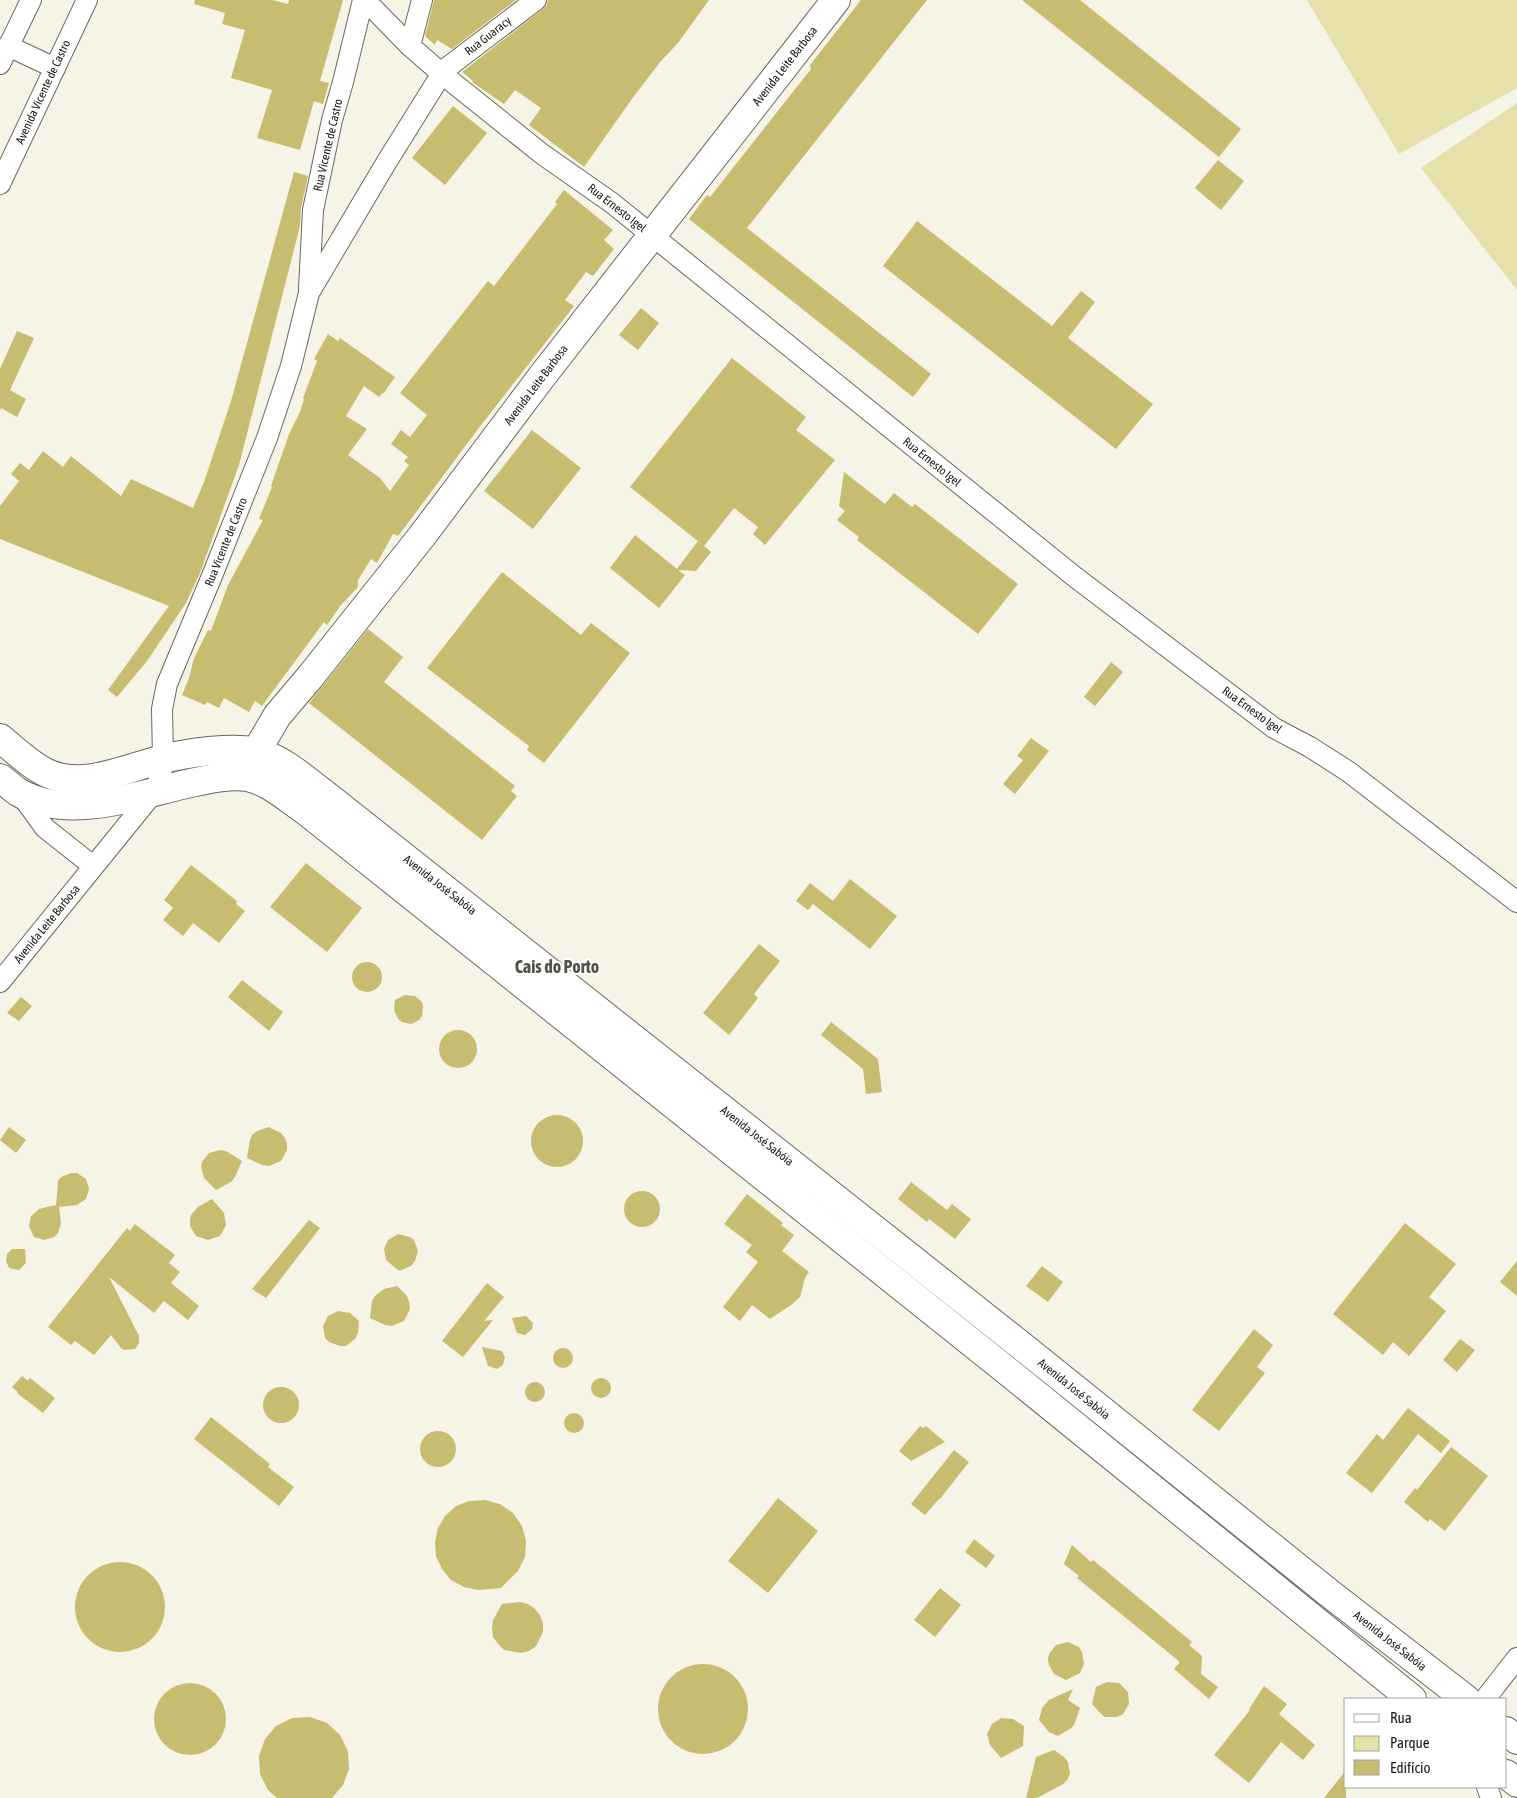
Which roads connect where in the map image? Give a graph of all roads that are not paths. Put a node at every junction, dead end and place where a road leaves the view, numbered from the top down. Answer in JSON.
{"nodes":[{"id":1,"x":31,"y":0,"type":"edge"},
{"id":2,"x":87,"y":0,"type":"edge"},
{"id":3,"x":364,"y":0,"type":"edge"},
{"id":4,"x":422,"y":0,"type":"edge"},
{"id":5,"x":536,"y":0,"type":"edge"},
{"id":6,"x":836,"y":0,"type":"edge"},
{"id":7,"x":410,"y":46,"type":"junction"},
{"id":8,"x":4,"y":55,"type":"edge"},
{"id":9,"x":55,"y":68,"type":"junction"},
{"id":10,"x":442,"y":74,"type":"junction"},
{"id":11,"x":0,"y":184,"type":"edge"},
{"id":12,"x":652,"y":235,"type":"junction"},
{"id":13,"x":309,"y":293,"type":"junction"},
{"id":14,"x":0,"y":738,"type":"edge"},
{"id":15,"x":256,"y":752,"type":"junction"},
{"id":16,"x":163,"y":759,"type":"junction"},
{"id":17,"x":247,"y":777,"type":"junction"},
{"id":18,"x":10,"y":785,"type":"edge"},
{"id":19,"x":154,"y":792,"type":"junction"},
{"id":20,"x":93,"y":866,"type":"junction"},
{"id":21,"x":1517,"y":902,"type":"edge"},
{"id":22,"x":0,"y":982,"type":"edge"},
{"id":23,"x":1517,"y":1658,"type":"edge"},
{"id":24,"x":1411,"y":1698,"type":"edge"},
{"id":25,"x":1465,"y":1698,"type":"edge"},
{"id":26,"x":1486,"y":1698,"type":"edge"},
{"id":27,"x":1507,"y":1732,"type":"edge"},
{"id":28,"x":1517,"y":1740,"type":"edge"},
{"id":29,"x":1507,"y":1775,"type":"edge"},
{"id":30,"x":1517,"y":1783,"type":"edge"}],
"edges":[{"from":1,"to":8,"type":"street"},
{"from":2,"to":9,"type":"street","name":"Avenida Vicente de Castro"},
{"from":3,"to":7,"type":"street","name":"Rua Ernesto Igel"},
{"from":3,"to":13,"type":"street","name":"Rua Vicente de Castro"},
{"from":4,"to":7,"type":"street"},
{"from":5,"to":10,"type":"street","name":"Rua Guaracy"},
{"from":6,"to":12,"type":"main road","name":"Avenida Leite Barbosa"},
{"from":7,"to":10,"type":"street","name":"Rua Ernesto Igel"},
{"from":8,"to":9,"type":"street"},
{"from":9,"to":11,"type":"street","name":"Avenida Vicente de Castro"},
{"from":10,"to":12,"type":"street","name":"Rua Ernesto Igel"},
{"from":10,"to":13,"type":"street","name":"Rua Vicente de Castro"},
{"from":12,"to":15,"type":"main road","name":"Avenida Leite Barbosa"},
{"from":12,"to":21,"type":"street","name":"Rua Ernesto Igel"},
{"from":13,"to":16,"type":"street","name":"Rua Vicente de Castro"},
{"from":14,"to":16,"type":"main road","name":"Avenida José Sabóia"},
{"from":15,"to":16,"type":"main road","name":"Avenida José Sabóia"},
{"from":15,"to":17,"type":"main road","name":"Avenida Leite Barbosa"},
{"from":15,"to":25,"type":"main road","name":"Avenida José Sabóia"},
{"from":16,"to":19,"type":"street","name":"Rua Vicente de Castro"},
{"from":17,"to":19,"type":"main road","name":"Avenida José Sabóia"},
{"from":17,"to":24,"type":"main road","name":"Avenida José Sabóia"},
{"from":18,"to":19,"type":"main road","name":"Avenida José Sabóia"},
{"from":18,"to":20,"type":"street"},
{"from":19,"to":20,"type":"street","name":"Avenida Leite Barbosa"},
{"from":20,"to":22,"type":"street","name":"Avenida Leite Barbosa"},
{"from":23,"to":26,"type":"street"},
{"from":27,"to":28,"type":"main road"},
{"from":29,"to":30,"type":"main road"}]}
